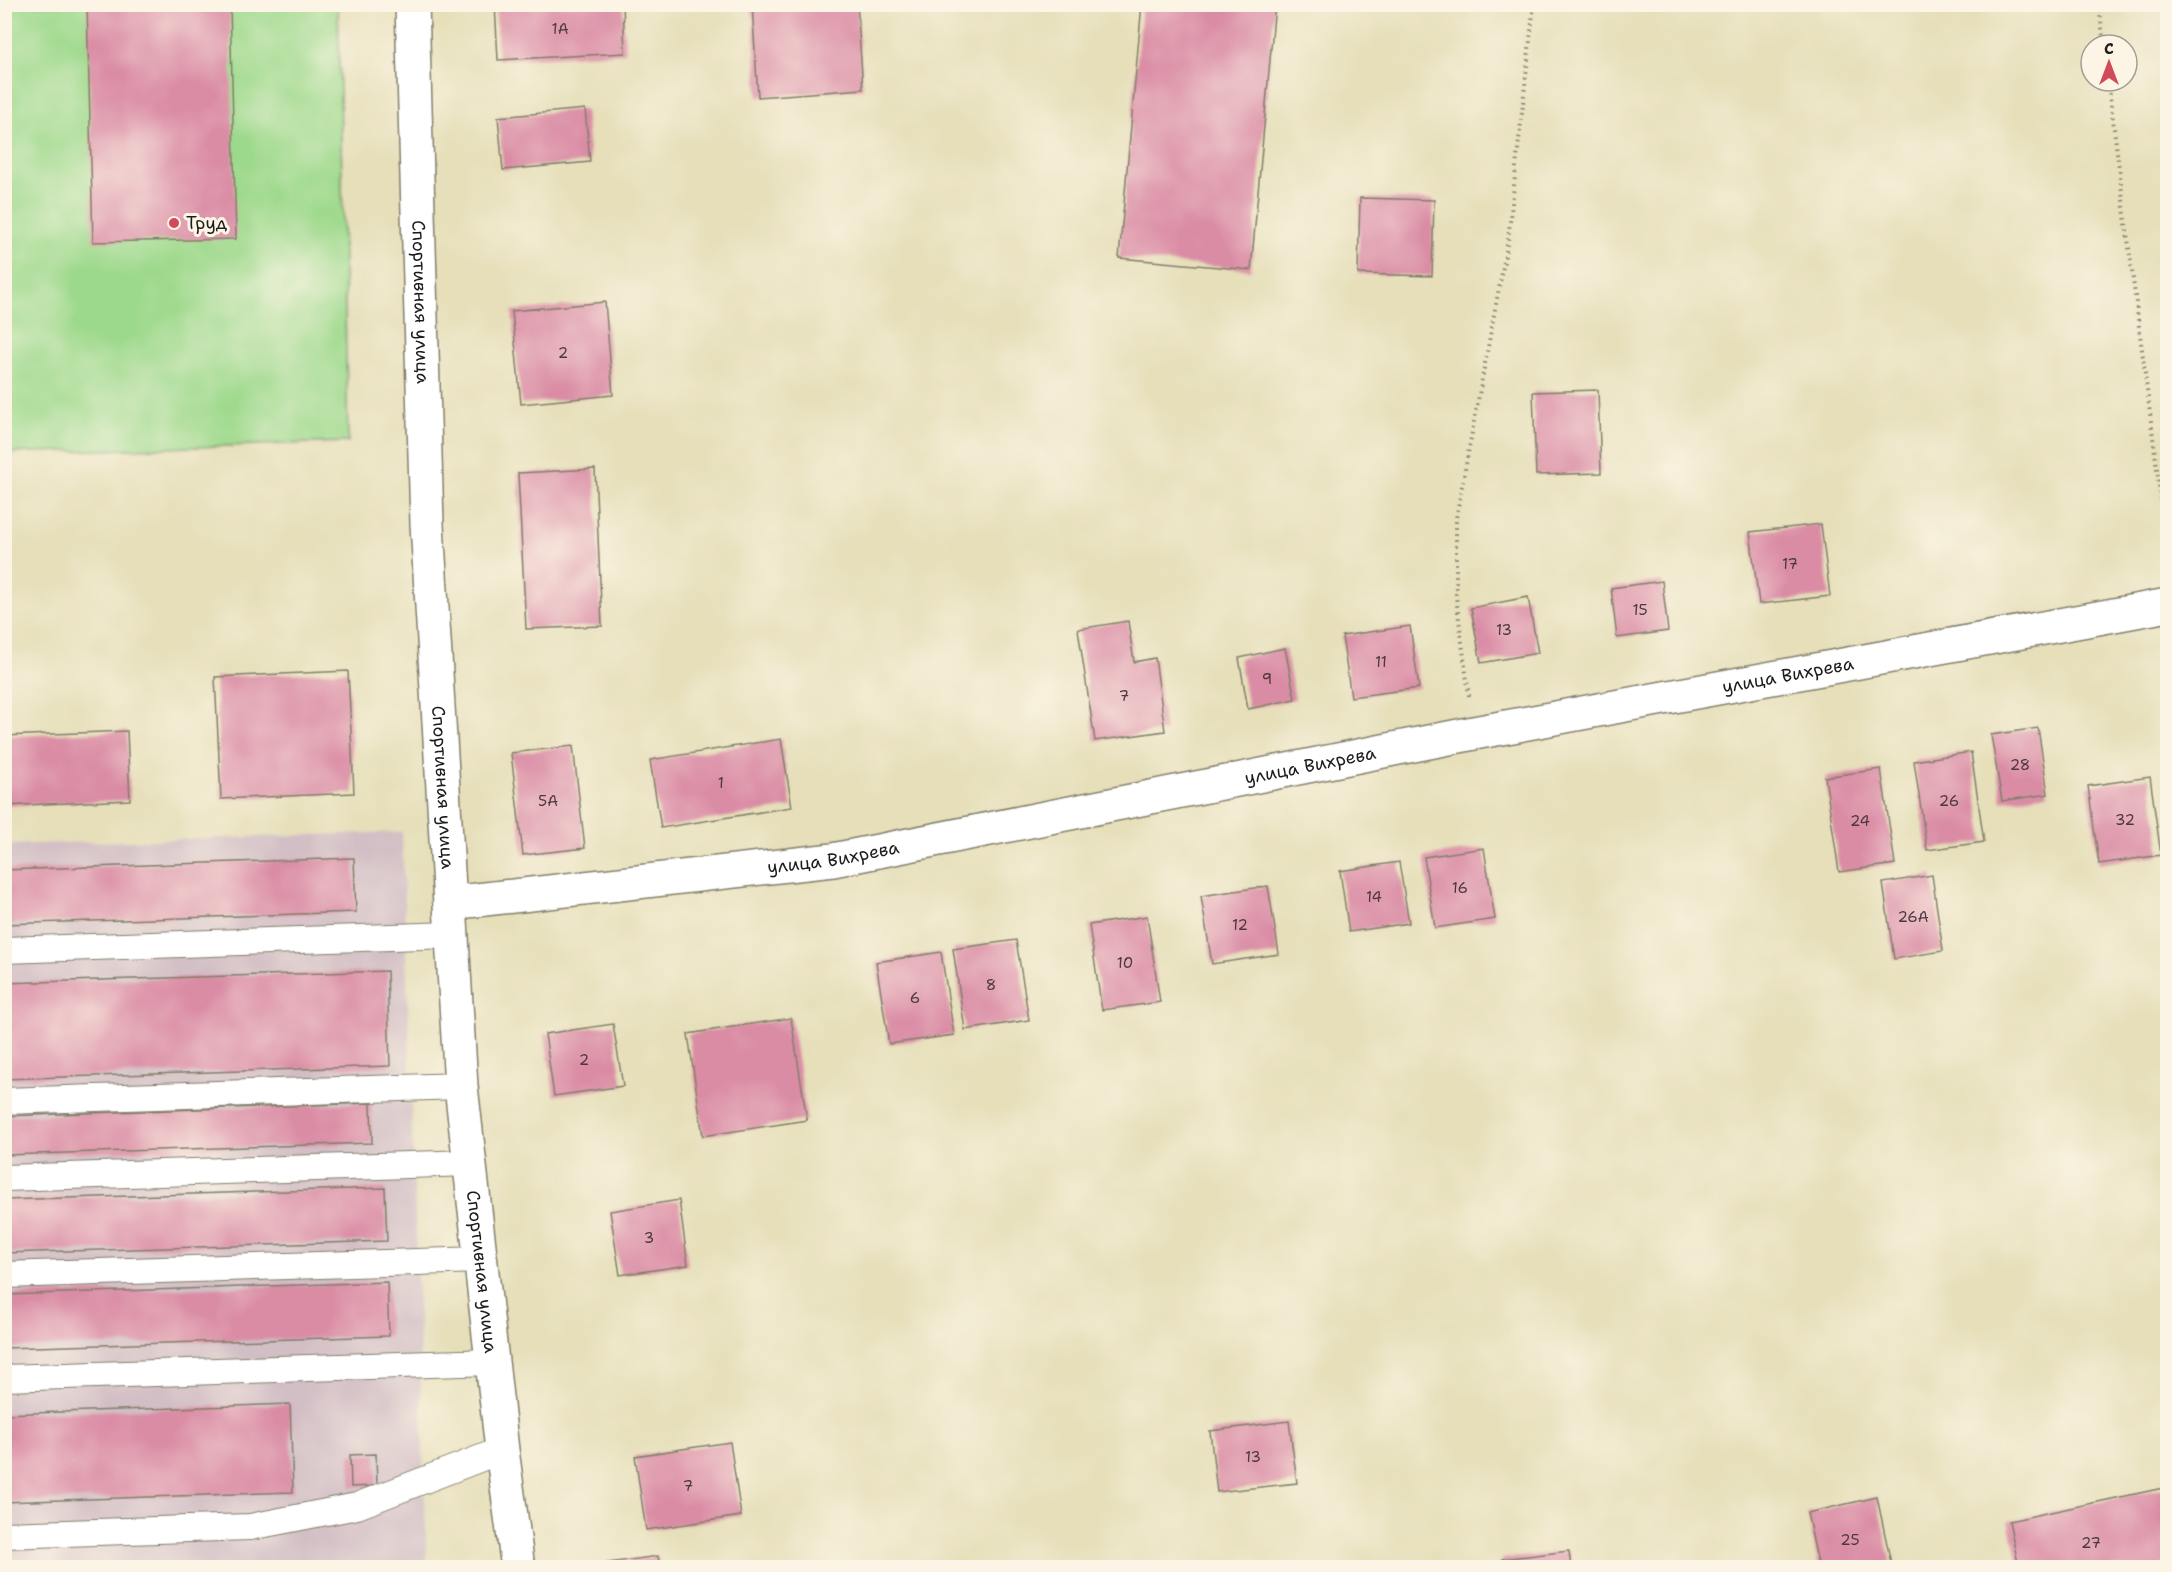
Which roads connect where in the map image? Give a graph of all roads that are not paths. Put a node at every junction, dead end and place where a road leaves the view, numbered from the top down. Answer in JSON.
{"nodes":[{"id":1,"x":412,"y":4,"type":"edge"},
{"id":2,"x":2168,"y":605,"type":"edge"},
{"id":3,"x":450,"y":903,"type":"junction"},
{"id":4,"x":452,"y":935,"type":"junction"},
{"id":5,"x":4,"y":950,"type":"edge"},
{"id":6,"x":461,"y":1086,"type":"junction"},
{"id":7,"x":4,"y":1101,"type":"edge"},
{"id":8,"x":470,"y":1163,"type":"junction"},
{"id":9,"x":4,"y":1178,"type":"edge"},
{"id":10,"x":480,"y":1260,"type":"junction"},
{"id":11,"x":4,"y":1275,"type":"edge"},
{"id":12,"x":492,"y":1362,"type":"junction"},
{"id":13,"x":4,"y":1378,"type":"edge"},
{"id":14,"x":502,"y":1450,"type":"junction"},
{"id":15,"x":4,"y":1535,"type":"edge"},
{"id":16,"x":519,"y":1568,"type":"edge"}],
"edges":[{"from":1,"to":3,"type":"street","name":"Спортивная улица"},
{"from":2,"to":3,"type":"street","name":"улица Вихрева"},
{"from":3,"to":4,"type":"street","name":"Спортивная улица"},
{"from":4,"to":5,"type":"lane"},
{"from":4,"to":6,"type":"street","name":"Спортивная улица"},
{"from":6,"to":7,"type":"lane"},
{"from":6,"to":8,"type":"street","name":"Спортивная улица"},
{"from":8,"to":9,"type":"lane"},
{"from":8,"to":10,"type":"street","name":"Спортивная улица"},
{"from":10,"to":11,"type":"lane"},
{"from":10,"to":12,"type":"street","name":"Спортивная улица"},
{"from":12,"to":13,"type":"lane"},
{"from":12,"to":14,"type":"street","name":"Спортивная улица"},
{"from":14,"to":15,"type":"lane"},
{"from":14,"to":16,"type":"street","name":"Спортивная улица"}]}
